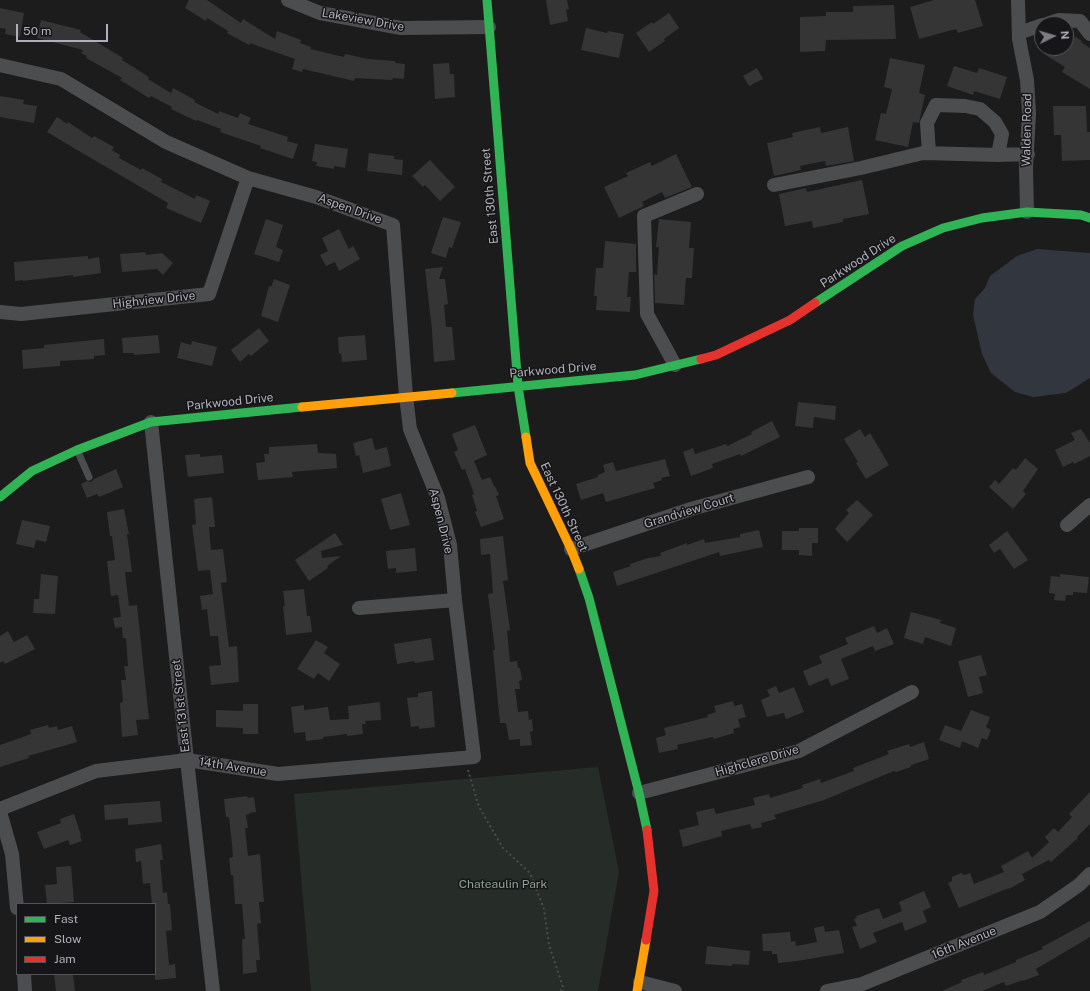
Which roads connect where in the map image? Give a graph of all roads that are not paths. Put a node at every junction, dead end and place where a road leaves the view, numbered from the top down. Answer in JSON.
{"nodes":[{"id":1,"x":288,"y":0,"type":"edge"},
{"id":2,"x":487,"y":0,"type":"edge"},
{"id":3,"x":1018,"y":0,"type":"edge"},
{"id":4,"x":1074,"y":21,"type":"edge"},
{"id":5,"x":489,"y":27,"type":"junction"},
{"id":6,"x":1034,"y":28,"type":"edge"},
{"id":7,"x":1019,"y":33,"type":"junction"},
{"id":8,"x":1090,"y":34,"type":"edge"},
{"id":9,"x":0,"y":65,"type":"edge"},
{"id":10,"x":929,"y":153,"type":"junction"},
{"id":11,"x":1028,"y":154,"type":"junction"},
{"id":12,"x":998,"y":155,"type":"junction"},
{"id":13,"x":248,"y":178,"type":"junction"},
{"id":14,"x":774,"y":184,"type":"dead end"},
{"id":15,"x":697,"y":194,"type":"dead end"},
{"id":16,"x":1027,"y":212,"type":"junction"},
{"id":17,"x":1090,"y":218,"type":"edge"},
{"id":18,"x":0,"y":312,"type":"edge"},
{"id":19,"x":675,"y":365,"type":"junction"},
{"id":20,"x":518,"y":386,"type":"junction"},
{"id":21,"x":406,"y":396,"type":"junction"},
{"id":22,"x":151,"y":422,"type":"junction"},
{"id":23,"x":77,"y":450,"type":"junction"},
{"id":24,"x":89,"y":477,"type":"dead end"},
{"id":25,"x":808,"y":477,"type":"dead end"},
{"id":26,"x":0,"y":497,"type":"edge"},
{"id":27,"x":1090,"y":506,"type":"edge"},
{"id":28,"x":1067,"y":525,"type":"dead end"},
{"id":29,"x":571,"y":549,"type":"junction"},
{"id":30,"x":455,"y":600,"type":"junction"},
{"id":31,"x":359,"y":608,"type":"dead end"},
{"id":32,"x":912,"y":692,"type":"dead end"},
{"id":33,"x":469,"y":757,"type":"joint"},
{"id":34,"x":187,"y":760,"type":"junction"},
{"id":35,"x":639,"y":793,"type":"junction"},
{"id":36,"x":0,"y":810,"type":"edge"},
{"id":37,"x":1090,"y":874,"type":"edge"},
{"id":38,"x":17,"y":903,"type":"edge"},
{"id":39,"x":24,"y":975,"type":"edge"},
{"id":40,"x":639,"y":986,"type":"edge"},
{"id":41,"x":25,"y":991,"type":"edge"},
{"id":42,"x":213,"y":991,"type":"edge"},
{"id":43,"x":676,"y":991,"type":"edge"},
{"id":44,"x":827,"y":991,"type":"edge"}],
"edges":[{"from":1,"to":5,"type":"street","name":"Lakeview Drive"},
{"from":2,"to":5,"type":"street","name":"East 130th Street"},
{"from":3,"to":7,"type":"street","name":"Walden Road"},
{"from":4,"to":8,"type":"street"},
{"from":5,"to":20,"type":"street","name":"East 130th Street"},
{"from":6,"to":7,"type":"street"},
{"from":7,"to":11,"type":"street","name":"Walden Road"},
{"from":9,"to":13,"type":"street","name":"Aspen Drive"},
{"from":10,"to":12,"type":"street"},
{"from":10,"to":12,"type":"street"},
{"from":10,"to":14,"type":"street"},
{"from":11,"to":12,"type":"street"},
{"from":11,"to":16,"type":"street","name":"Walden Road"},
{"from":13,"to":18,"type":"street","name":"Highview Drive"},
{"from":13,"to":21,"type":"street","name":"Aspen Drive"},
{"from":15,"to":19,"type":"street"},
{"from":16,"to":17,"type":"street","name":"Parkwood Drive"},
{"from":16,"to":19,"type":"street","name":"Parkwood Drive"},
{"from":19,"to":20,"type":"street","name":"Parkwood Drive"},
{"from":20,"to":21,"type":"street","name":"Parkwood Drive"},
{"from":20,"to":29,"type":"street","name":"East 130th Street"},
{"from":21,"to":22,"type":"street","name":"Parkwood Drive"},
{"from":21,"to":30,"type":"street","name":"Aspen Drive"},
{"from":22,"to":23,"type":"street","name":"Parkwood Drive"},
{"from":22,"to":34,"type":"street","name":"East 131st Street"},
{"from":23,"to":24,"type":"lane"},
{"from":23,"to":26,"type":"street","name":"Parkwood Drive"},
{"from":25,"to":29,"type":"street","name":"Grandview Court"},
{"from":27,"to":28,"type":"street"},
{"from":29,"to":35,"type":"street","name":"East 130th Street"},
{"from":30,"to":31,"type":"street"},
{"from":30,"to":33,"type":"street","name":"Aspen Drive"},
{"from":32,"to":35,"type":"street","name":"Highclere Drive"},
{"from":33,"to":34,"type":"street","name":"14th Avenue"},
{"from":34,"to":36,"type":"street","name":"14th Avenue"},
{"from":34,"to":42,"type":"street","name":"East 131st Street"},
{"from":35,"to":40,"type":"street","name":"East 130th Street"},
{"from":36,"to":38,"type":"street"},
{"from":37,"to":44,"type":"street","name":"16th Avenue"},
{"from":39,"to":41,"type":"street"},
{"from":40,"to":43,"type":"street"}]}
